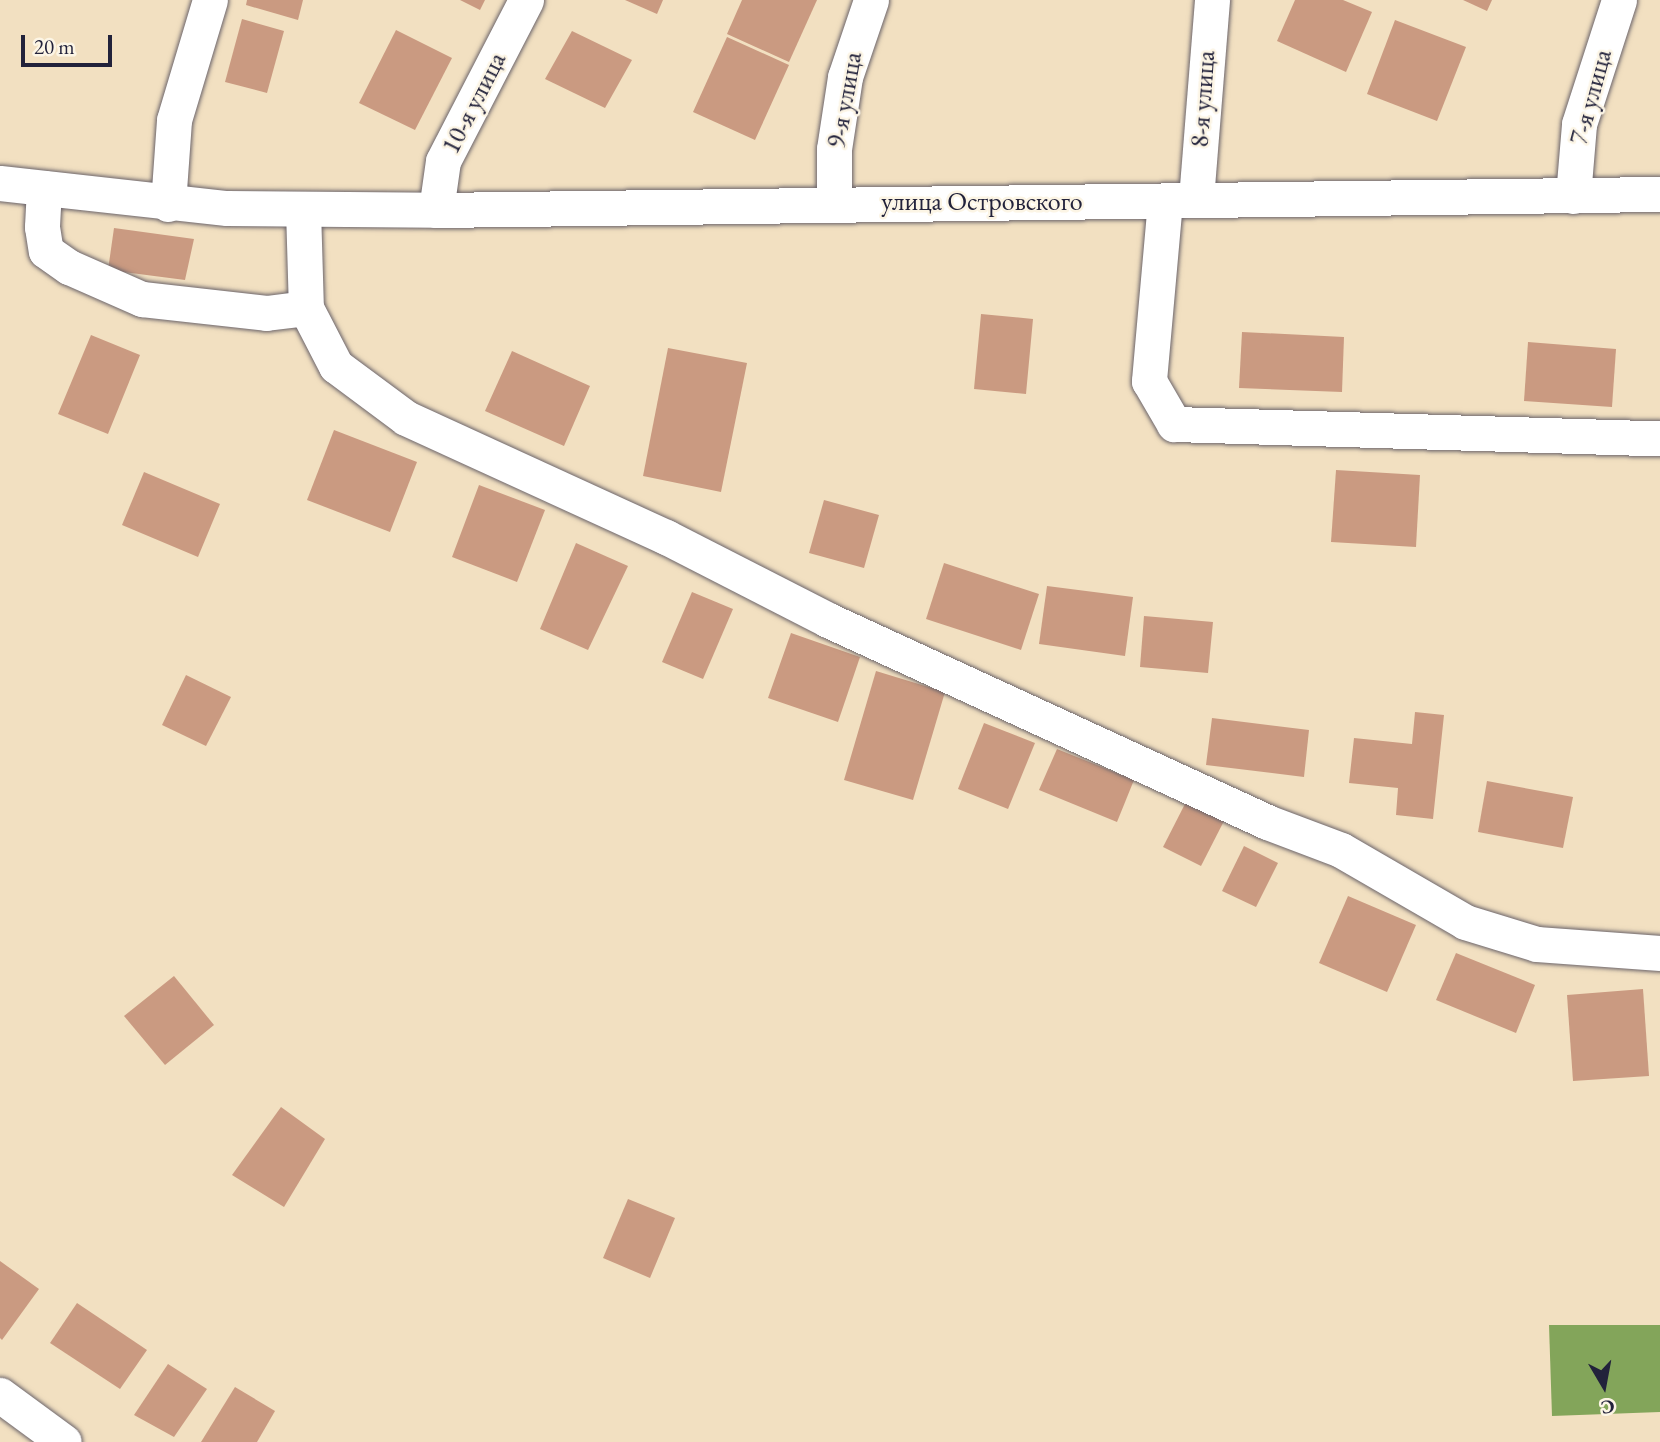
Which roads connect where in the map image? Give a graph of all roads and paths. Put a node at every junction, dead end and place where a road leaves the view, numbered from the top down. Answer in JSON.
{"nodes":[{"id":1,"x":210,"y":0,"type":"edge"},
{"id":2,"x":526,"y":0,"type":"edge"},
{"id":3,"x":871,"y":0,"type":"edge"},
{"id":4,"x":1212,"y":0,"type":"edge"},
{"id":5,"x":1619,"y":0,"type":"edge"},
{"id":6,"x":0,"y":183,"type":"edge"},
{"id":7,"x":44,"y":188,"type":"junction"},
{"id":8,"x":1660,"y":194,"type":"edge"},
{"id":9,"x":1573,"y":196,"type":"junction"},
{"id":10,"x":1181,"y":200,"type":"junction"},
{"id":11,"x":834,"y":203,"type":"junction"},
{"id":12,"x":168,"y":204,"type":"junction"},
{"id":13,"x":303,"y":209,"type":"junction"},
{"id":14,"x":436,"y":210,"type":"junction"},
{"id":15,"x":306,"y":308,"type":"junction"},
{"id":16,"x":1660,"y":438,"type":"edge"},
{"id":17,"x":1660,"y":953,"type":"edge"},
{"id":18,"x":0,"y":1395,"type":"edge"},
{"id":19,"x":64,"y":1442,"type":"edge"}],
"edges":[{"from":1,"to":12,"type":"street"},
{"from":2,"to":14,"type":"street","name":"10-я улица"},
{"from":3,"to":11,"type":"street","name":"9-я улица"},
{"from":4,"to":10,"type":"street","name":"8-я улица"},
{"from":5,"to":9,"type":"street","name":"7-я улица"},
{"from":6,"to":7,"type":"street","name":"улица Островского"},
{"from":7,"to":12,"type":"street","name":"улица Островского"},
{"from":7,"to":15,"type":"street"},
{"from":8,"to":9,"type":"street","name":"улица Островского"},
{"from":9,"to":10,"type":"street","name":"улица Островского"},
{"from":10,"to":11,"type":"street","name":"улица Островского"},
{"from":10,"to":16,"type":"street","name":"8-я улица"},
{"from":11,"to":14,"type":"street","name":"улица Островского"},
{"from":12,"to":13,"type":"street","name":"улица Островского"},
{"from":13,"to":14,"type":"street","name":"улица Островского"},
{"from":13,"to":15,"type":"street"},
{"from":15,"to":17,"type":"street"},
{"from":18,"to":19,"type":"street"}]}
